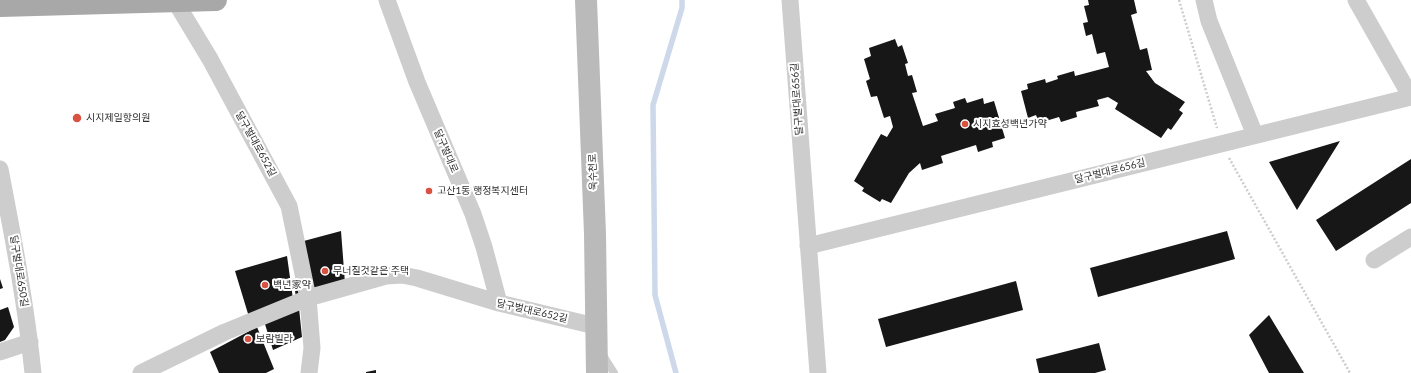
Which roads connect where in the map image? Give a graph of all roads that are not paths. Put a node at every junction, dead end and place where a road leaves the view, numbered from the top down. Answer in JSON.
{"nodes":[{"id":1,"x":216,"y":0,"type":"edge"},
{"id":2,"x":387,"y":0,"type":"edge"},
{"id":3,"x":586,"y":0,"type":"edge"},
{"id":4,"x":790,"y":0,"type":"edge"},
{"id":5,"x":1204,"y":0,"type":"edge"},
{"id":6,"x":1356,"y":0,"type":"edge"},
{"id":7,"x":175,"y":1,"type":"junction"},
{"id":8,"x":0,"y":6,"type":"edge"},
{"id":9,"x":1411,"y":97,"type":"edge"},
{"id":10,"x":1255,"y":136,"type":"junction"},
{"id":11,"x":0,"y":169,"type":"edge"},
{"id":12,"x":1411,"y":238,"type":"edge"},
{"id":13,"x":7,"y":242,"type":"edge"},
{"id":14,"x":808,"y":246,"type":"junction"},
{"id":15,"x":1374,"y":260,"type":"dead end"},
{"id":16,"x":308,"y":298,"type":"junction"},
{"id":17,"x":499,"y":303,"type":"junction"},
{"id":18,"x":596,"y":335,"type":"junction"},
{"id":19,"x":30,"y":342,"type":"junction"},
{"id":20,"x":0,"y":352,"type":"edge"},
{"id":21,"x":33,"y":373,"type":"edge"},
{"id":22,"x":141,"y":373,"type":"edge"},
{"id":23,"x":309,"y":373,"type":"edge"},
{"id":24,"x":597,"y":373,"type":"edge"},
{"id":25,"x":614,"y":373,"type":"edge"},
{"id":26,"x":818,"y":373,"type":"edge"}],
"edges":[{"from":1,"to":7,"type":"main road"},
{"from":2,"to":17,"type":"street","name":"달구벌대로"},
{"from":3,"to":18,"type":"main road","name":"욱수천로"},
{"from":4,"to":14,"type":"street","name":"달구벌대로656길"},
{"from":5,"to":10,"type":"street"},
{"from":6,"to":9,"type":"street"},
{"from":7,"to":8,"type":"main road"},
{"from":7,"to":16,"type":"street","name":"달구벌대로652길"},
{"from":9,"to":10,"type":"street","name":"달구벌대로656길"},
{"from":10,"to":14,"type":"street","name":"달구벌대로656길"},
{"from":11,"to":13,"type":"street","name":"달구벌대로650길"},
{"from":12,"to":15,"type":"street"},
{"from":13,"to":19,"type":"street","name":"달구벌대로650길"},
{"from":14,"to":26,"type":"street","name":"달구벌대로656길"},
{"from":16,"to":17,"type":"street","name":"달구벌대로652길"},
{"from":16,"to":22,"type":"street"},
{"from":16,"to":23,"type":"street","name":"달구벌대로652길"},
{"from":17,"to":18,"type":"street","name":"달구벌대로652길"},
{"from":18,"to":24,"type":"main road","name":"욱수천로"},
{"from":18,"to":25,"type":"lane"},
{"from":19,"to":20,"type":"street"},
{"from":19,"to":21,"type":"street","name":"달구벌대로650길"}]}
